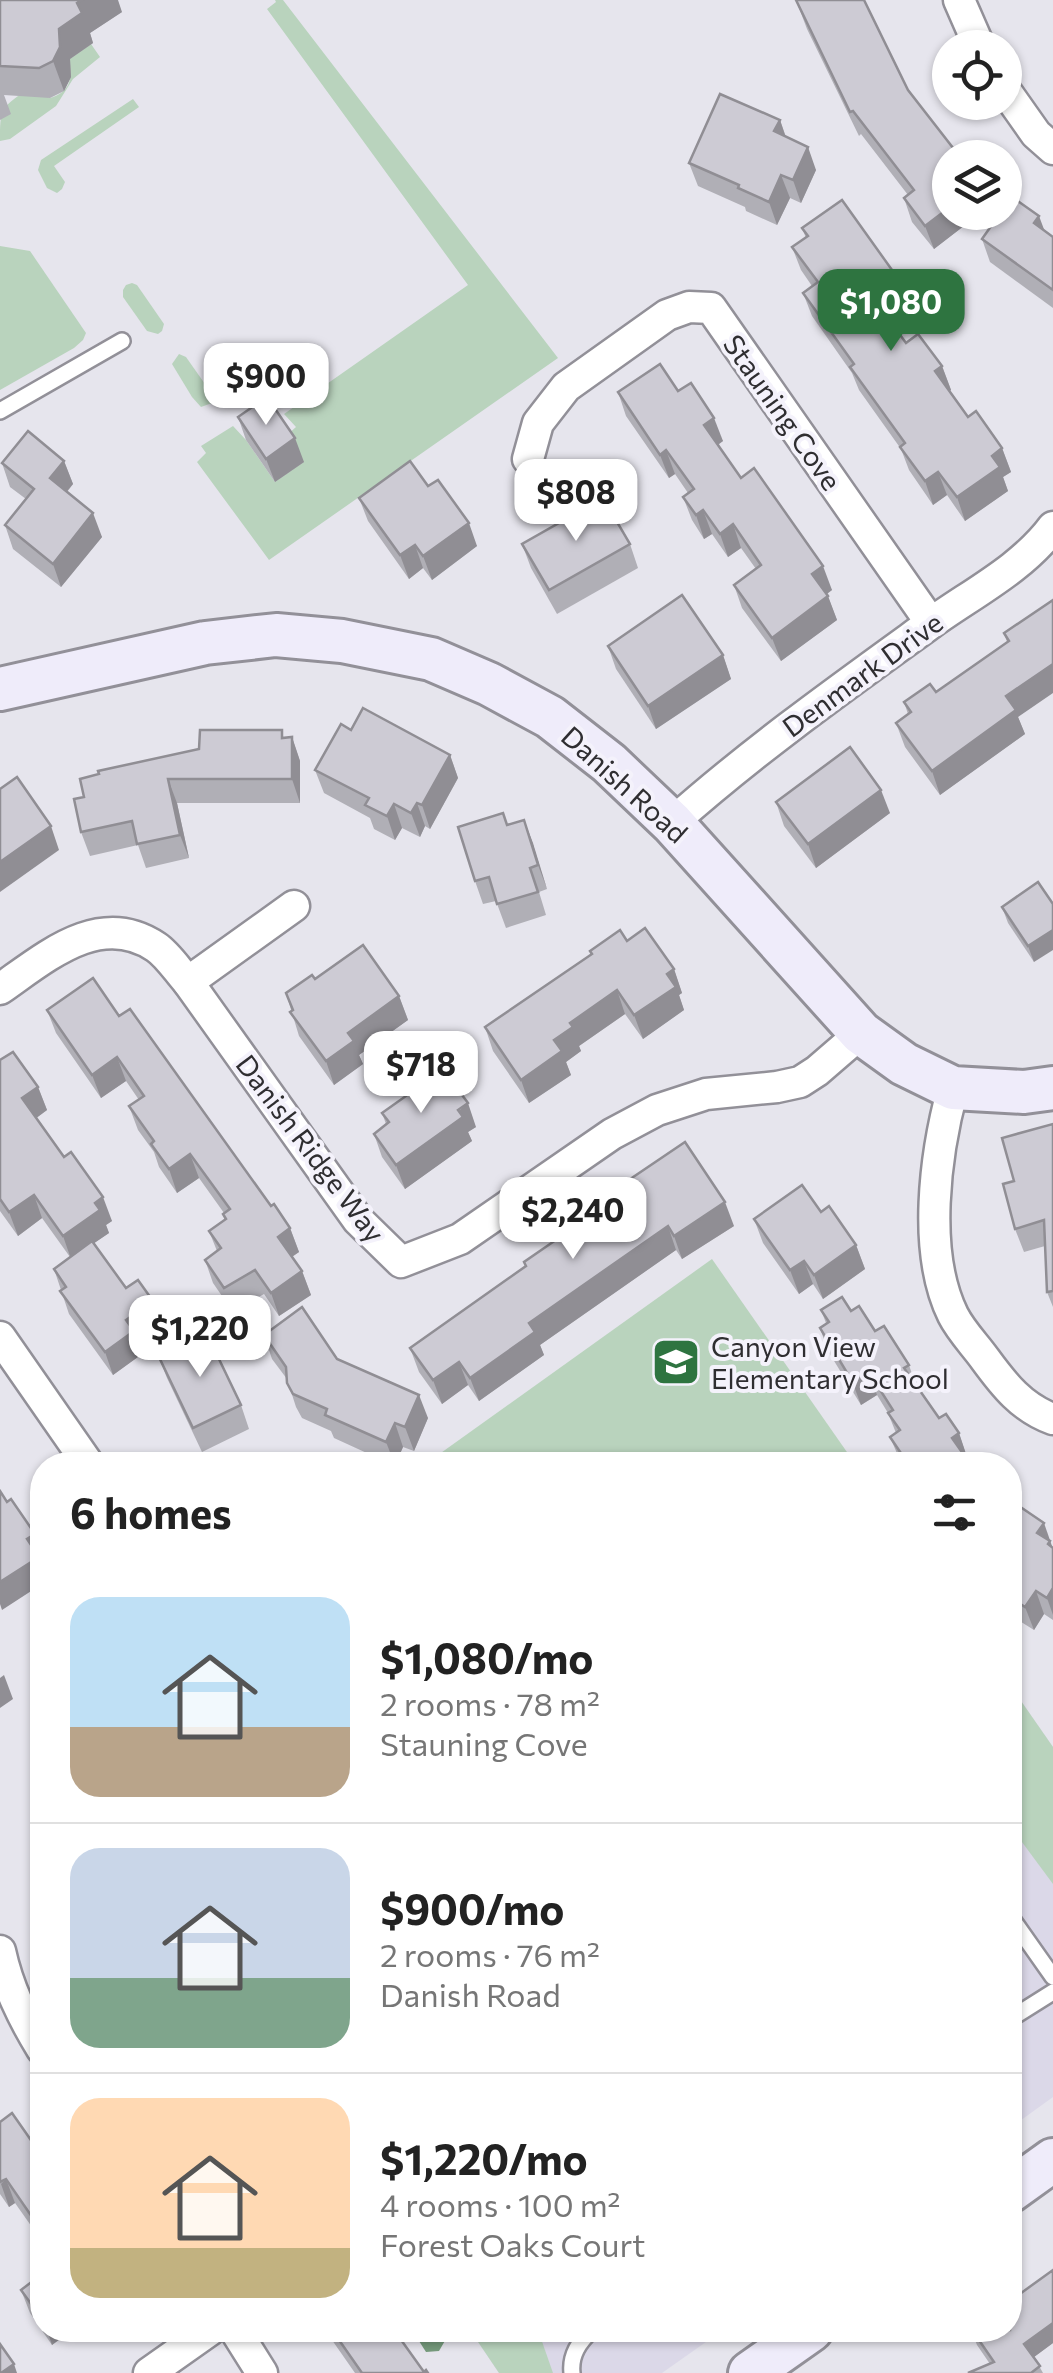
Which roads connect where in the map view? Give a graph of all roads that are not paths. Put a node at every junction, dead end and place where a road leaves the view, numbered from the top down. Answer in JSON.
{"nodes":[{"id":1,"x":959,"y":0,"type":"edge"},
{"id":2,"x":972,"y":30,"type":"edge"},
{"id":3,"x":1022,"y":114,"type":"edge"},
{"id":4,"x":1053,"y":148,"type":"edge"},
{"id":5,"x":122,"y":341,"type":"dead end"},
{"id":6,"x":0,"y":411,"type":"edge"},
{"id":7,"x":528,"y":459,"type":"dead end"},
{"id":8,"x":1053,"y":527,"type":"edge"},
{"id":9,"x":931,"y":623,"type":"junction"},
{"id":10,"x":0,"y":689,"type":"edge"},
{"id":11,"x":672,"y":822,"type":"junction"},
{"id":12,"x":294,"y":906,"type":"dead end"},
{"id":13,"x":188,"y":982,"type":"junction"},
{"id":14,"x":0,"y":989,"type":"edge"},
{"id":15,"x":861,"y":1033,"type":"junction"},
{"id":16,"x":953,"y":1088,"type":"junction"},
{"id":17,"x":1053,"y":1088,"type":"edge"},
{"id":18,"x":0,"y":1337,"type":"edge"},
{"id":19,"x":1053,"y":1420,"type":"edge"},
{"id":20,"x":81,"y":1452,"type":"edge"},
{"id":21,"x":1022,"y":1933,"type":"edge"},
{"id":22,"x":0,"y":1951,"type":"edge"},
{"id":23,"x":1053,"y":1977,"type":"edge"},
{"id":24,"x":1053,"y":1992,"type":"edge"},
{"id":25,"x":1022,"y":2011,"type":"edge"},
{"id":26,"x":30,"y":2029,"type":"edge"},
{"id":27,"x":1053,"y":2160,"type":"edge"},
{"id":28,"x":1022,"y":2182,"type":"edge"},
{"id":29,"x":193,"y":2342,"type":"edge"},
{"id":30,"x":243,"y":2342,"type":"edge"},
{"id":31,"x":581,"y":2342,"type":"edge"},
{"id":32,"x":795,"y":2342,"type":"edge"},
{"id":33,"x":149,"y":2373,"type":"edge"},
{"id":34,"x":262,"y":2373,"type":"edge"},
{"id":35,"x":572,"y":2373,"type":"edge"},
{"id":36,"x":750,"y":2373,"type":"edge"}],
"edges":[{"from":1,"to":2,"type":"street"},
{"from":3,"to":4,"type":"street"},
{"from":5,"to":6,"type":"lane"},
{"from":7,"to":9,"type":"street","name":"Stauning Cove"},
{"from":8,"to":9,"type":"street","name":"Denmark Drive"},
{"from":9,"to":11,"type":"street","name":"Denmark Drive"},
{"from":10,"to":11,"type":"street","name":"Danish Road"},
{"from":11,"to":15,"type":"street","name":"Danish Road"},
{"from":12,"to":13,"type":"street"},
{"from":13,"to":14,"type":"street","name":"Danish Ridge Way"},
{"from":13,"to":15,"type":"street","name":"Danish Ridge Way"},
{"from":15,"to":16,"type":"street","name":"Danish Road"},
{"from":16,"to":17,"type":"street","name":"Danish Road"},
{"from":16,"to":19,"type":"street"},
{"from":18,"to":20,"type":"street"},
{"from":21,"to":23,"type":"lane"},
{"from":22,"to":26,"type":"street"},
{"from":24,"to":25,"type":"lane"},
{"from":27,"to":28,"type":"street"},
{"from":29,"to":33,"type":"street"},
{"from":30,"to":34,"type":"street"},
{"from":31,"to":35,"type":"lane"},
{"from":32,"to":36,"type":"street"}]}
